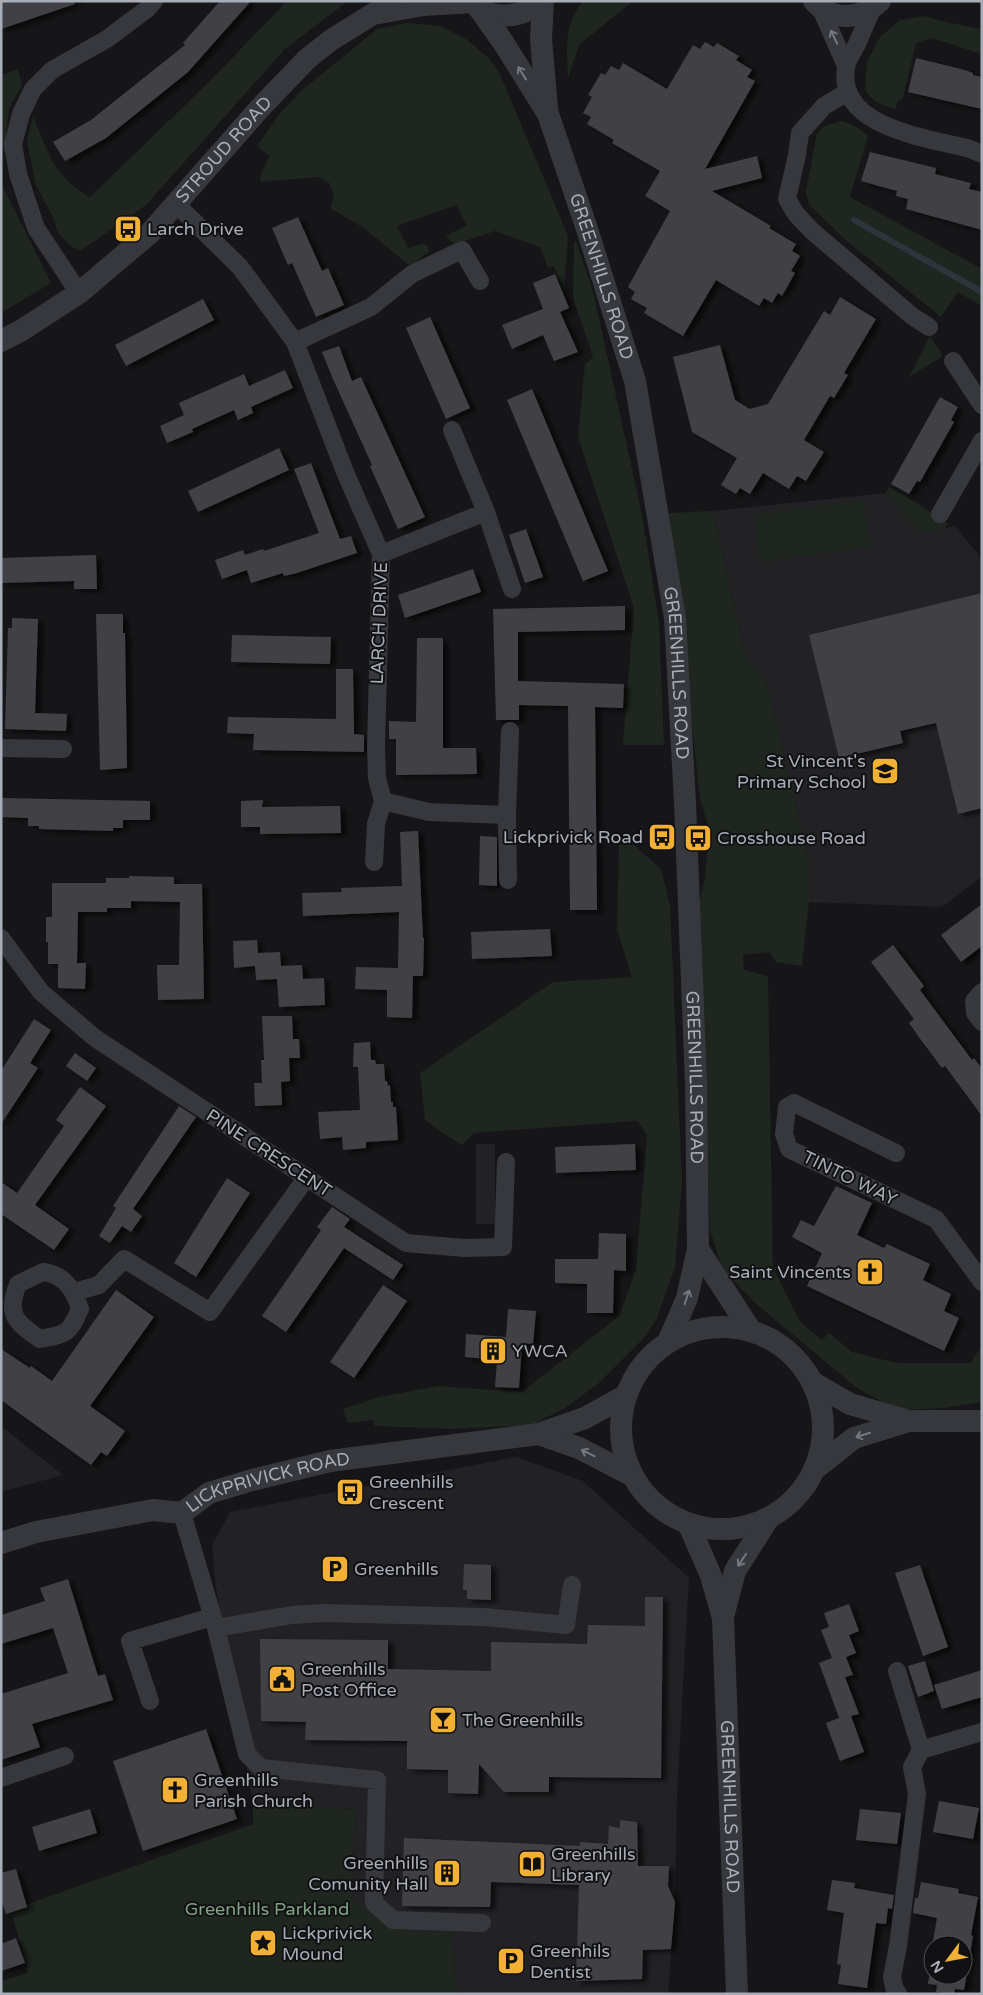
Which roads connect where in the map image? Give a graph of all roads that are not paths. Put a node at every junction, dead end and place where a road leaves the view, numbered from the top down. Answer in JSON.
{"nodes":[{"id":1,"x":154,"y":1,"type":"edge"},
{"id":2,"x":542,"y":1,"type":"edge"},
{"id":3,"x":474,"y":3,"type":"edge"},
{"id":4,"x":880,"y":4,"type":"edge"},
{"id":5,"x":817,"y":5,"type":"edge"},
{"id":6,"x":385,"y":7,"type":"edge"},
{"id":7,"x":846,"y":66,"type":"junction"},
{"id":8,"x":846,"y":93,"type":"junction"},
{"id":9,"x":548,"y":114,"type":"junction"},
{"id":10,"x":982,"y":154,"type":"edge"},
{"id":11,"x":177,"y":205,"type":"junction"},
{"id":12,"x":480,"y":281,"type":"dead end"},
{"id":13,"x":79,"y":292,"type":"junction"},
{"id":14,"x":928,"y":327,"type":"dead end"},
{"id":15,"x":1,"y":341,"type":"edge"},
{"id":16,"x":295,"y":342,"type":"junction"},
{"id":17,"x":953,"y":361,"type":"dead end"},
{"id":18,"x":980,"y":398,"type":"edge"},
{"id":19,"x":452,"y":430,"type":"dead end"},
{"id":20,"x":982,"y":441,"type":"edge"},
{"id":21,"x":486,"y":512,"type":"junction"},
{"id":22,"x":940,"y":514,"type":"dead end"},
{"id":23,"x":381,"y":554,"type":"junction"},
{"id":24,"x":512,"y":589,"type":"dead end"},
{"id":25,"x":510,"y":731,"type":"dead end"},
{"id":26,"x":1,"y":748,"type":"edge"},
{"id":27,"x":63,"y":749,"type":"dead end"},
{"id":28,"x":383,"y":801,"type":"junction"},
{"id":29,"x":507,"y":815,"type":"junction"},
{"id":30,"x":374,"y":862,"type":"dead end"},
{"id":31,"x":508,"y":880,"type":"dead end"},
{"id":32,"x":1,"y":938,"type":"edge"},
{"id":33,"x":982,"y":992,"type":"edge"},
{"id":34,"x":982,"y":1022,"type":"edge"},
{"id":35,"x":896,"y":1153,"type":"dead end"},
{"id":36,"x":506,"y":1162,"type":"dead end"},
{"id":37,"x":307,"y":1177,"type":"junction"},
{"id":38,"x":698,"y":1248,"type":"junction"},
{"id":39,"x":982,"y":1282,"type":"edge"},
{"id":40,"x":75,"y":1292,"type":"dead end"},
{"id":41,"x":751,"y":1331,"type":"junction"},
{"id":42,"x":668,"y":1342,"type":"junction"},
{"id":43,"x":812,"y":1382,"type":"junction"},
{"id":44,"x":625,"y":1396,"type":"junction"},
{"id":45,"x":910,"y":1421,"type":"junction"},
{"id":46,"x":982,"y":1421,"type":"edge"},
{"id":47,"x":539,"y":1434,"type":"junction"},
{"id":48,"x":816,"y":1468,"type":"junction"},
{"id":49,"x":631,"y":1475,"type":"junction"},
{"id":50,"x":182,"y":1513,"type":"junction"},
{"id":51,"x":768,"y":1519,"type":"junction"},
{"id":52,"x":689,"y":1525,"type":"junction"},
{"id":53,"x":1,"y":1543,"type":"edge"},
{"id":54,"x":572,"y":1585,"type":"dead end"},
{"id":55,"x":723,"y":1618,"type":"junction"},
{"id":56,"x":214,"y":1622,"type":"junction"},
{"id":57,"x":897,"y":1671,"type":"dead end"},
{"id":58,"x":150,"y":1701,"type":"dead end"},
{"id":59,"x":982,"y":1732,"type":"edge"},
{"id":60,"x":920,"y":1750,"type":"junction"},
{"id":61,"x":65,"y":1756,"type":"dead end"},
{"id":62,"x":1,"y":1778,"type":"edge"},
{"id":63,"x":482,"y":1923,"type":"dead end"},
{"id":64,"x":737,"y":1994,"type":"edge"},
{"id":65,"x":898,"y":1994,"type":"edge"}],
"edges":[{"from":1,"to":13,"type":"street"},
{"from":2,"to":3,"type":"street"},
{"from":2,"to":9,"type":"street","name":"GREENHILLS ROAD"},
{"from":3,"to":6,"type":"street","name":"STROUD ROAD"},
{"from":9,"to":3,"type":"street","name":"GREENHILLS ROAD","one_way":true},
{"from":4,"to":5,"type":"street"},
{"from":4,"to":7,"type":"street"},
{"from":7,"to":5,"type":"street","one_way":true},
{"from":6,"to":11,"type":"street","name":"STROUD ROAD"},
{"from":7,"to":8,"type":"street"},
{"from":8,"to":10,"type":"street"},
{"from":8,"to":14,"type":"street"},
{"from":9,"to":38,"type":"street","name":"GREENHILLS ROAD"},
{"from":11,"to":13,"type":"street","name":"STROUD ROAD"},
{"from":11,"to":16,"type":"street","name":"LARCH DRIVE"},
{"from":12,"to":16,"type":"street"},
{"from":13,"to":15,"type":"street","name":"STROUD ROAD"},
{"from":16,"to":23,"type":"street","name":"LARCH DRIVE"},
{"from":17,"to":18,"type":"street"},
{"from":19,"to":21,"type":"street"},
{"from":20,"to":22,"type":"street"},
{"from":21,"to":23,"type":"street"},
{"from":21,"to":24,"type":"street"},
{"from":23,"to":28,"type":"street","name":"LARCH DRIVE"},
{"from":25,"to":29,"type":"street"},
{"from":26,"to":27,"type":"street"},
{"from":28,"to":29,"type":"street"},
{"from":28,"to":30,"type":"street"},
{"from":29,"to":31,"type":"street"},
{"from":32,"to":37,"type":"street","name":"PINE CRESCENT"},
{"from":33,"to":34,"type":"street"},
{"from":35,"to":39,"type":"street","name":"TINTO WAY"},
{"from":36,"to":37,"type":"street","name":"PINE CRESCENT"},
{"from":37,"to":40,"type":"street"},
{"from":38,"to":41,"type":"street"},
{"from":42,"to":38,"type":"street","name":"GREENHILLS ROAD","one_way":true},
{"from":41,"to":42,"type":"street"},
{"from":41,"to":43,"type":"street"},
{"from":42,"to":44,"type":"street"},
{"from":43,"to":45,"type":"street"},
{"from":43,"to":48,"type":"street"},
{"from":44,"to":47,"type":"street","name":"LICKPRIVICK ROAD"},
{"from":44,"to":49,"type":"street"},
{"from":45,"to":46,"type":"street"},
{"from":45,"to":48,"type":"street","one_way":true},
{"from":49,"to":47,"type":"street","name":"LICKPRIVICK ROAD","one_way":true},
{"from":47,"to":50,"type":"street","name":"LICKPRIVICK ROAD"},
{"from":48,"to":51,"type":"street"},
{"from":49,"to":52,"type":"street"},
{"from":50,"to":53,"type":"street","name":"LICKPRIVICK ROAD"},
{"from":50,"to":56,"type":"street"},
{"from":51,"to":52,"type":"street"},
{"from":51,"to":55,"type":"street","name":"GREENHILLS ROAD","one_way":true},
{"from":52,"to":55,"type":"street","name":"GREENHILLS ROAD"},
{"from":54,"to":56,"type":"street"},
{"from":55,"to":64,"type":"street","name":"GREENHILLS ROAD"},
{"from":56,"to":58,"type":"street"},
{"from":56,"to":63,"type":"street"},
{"from":57,"to":60,"type":"street"},
{"from":59,"to":60,"type":"street"},
{"from":60,"to":65,"type":"street"},
{"from":61,"to":62,"type":"street"}]}
